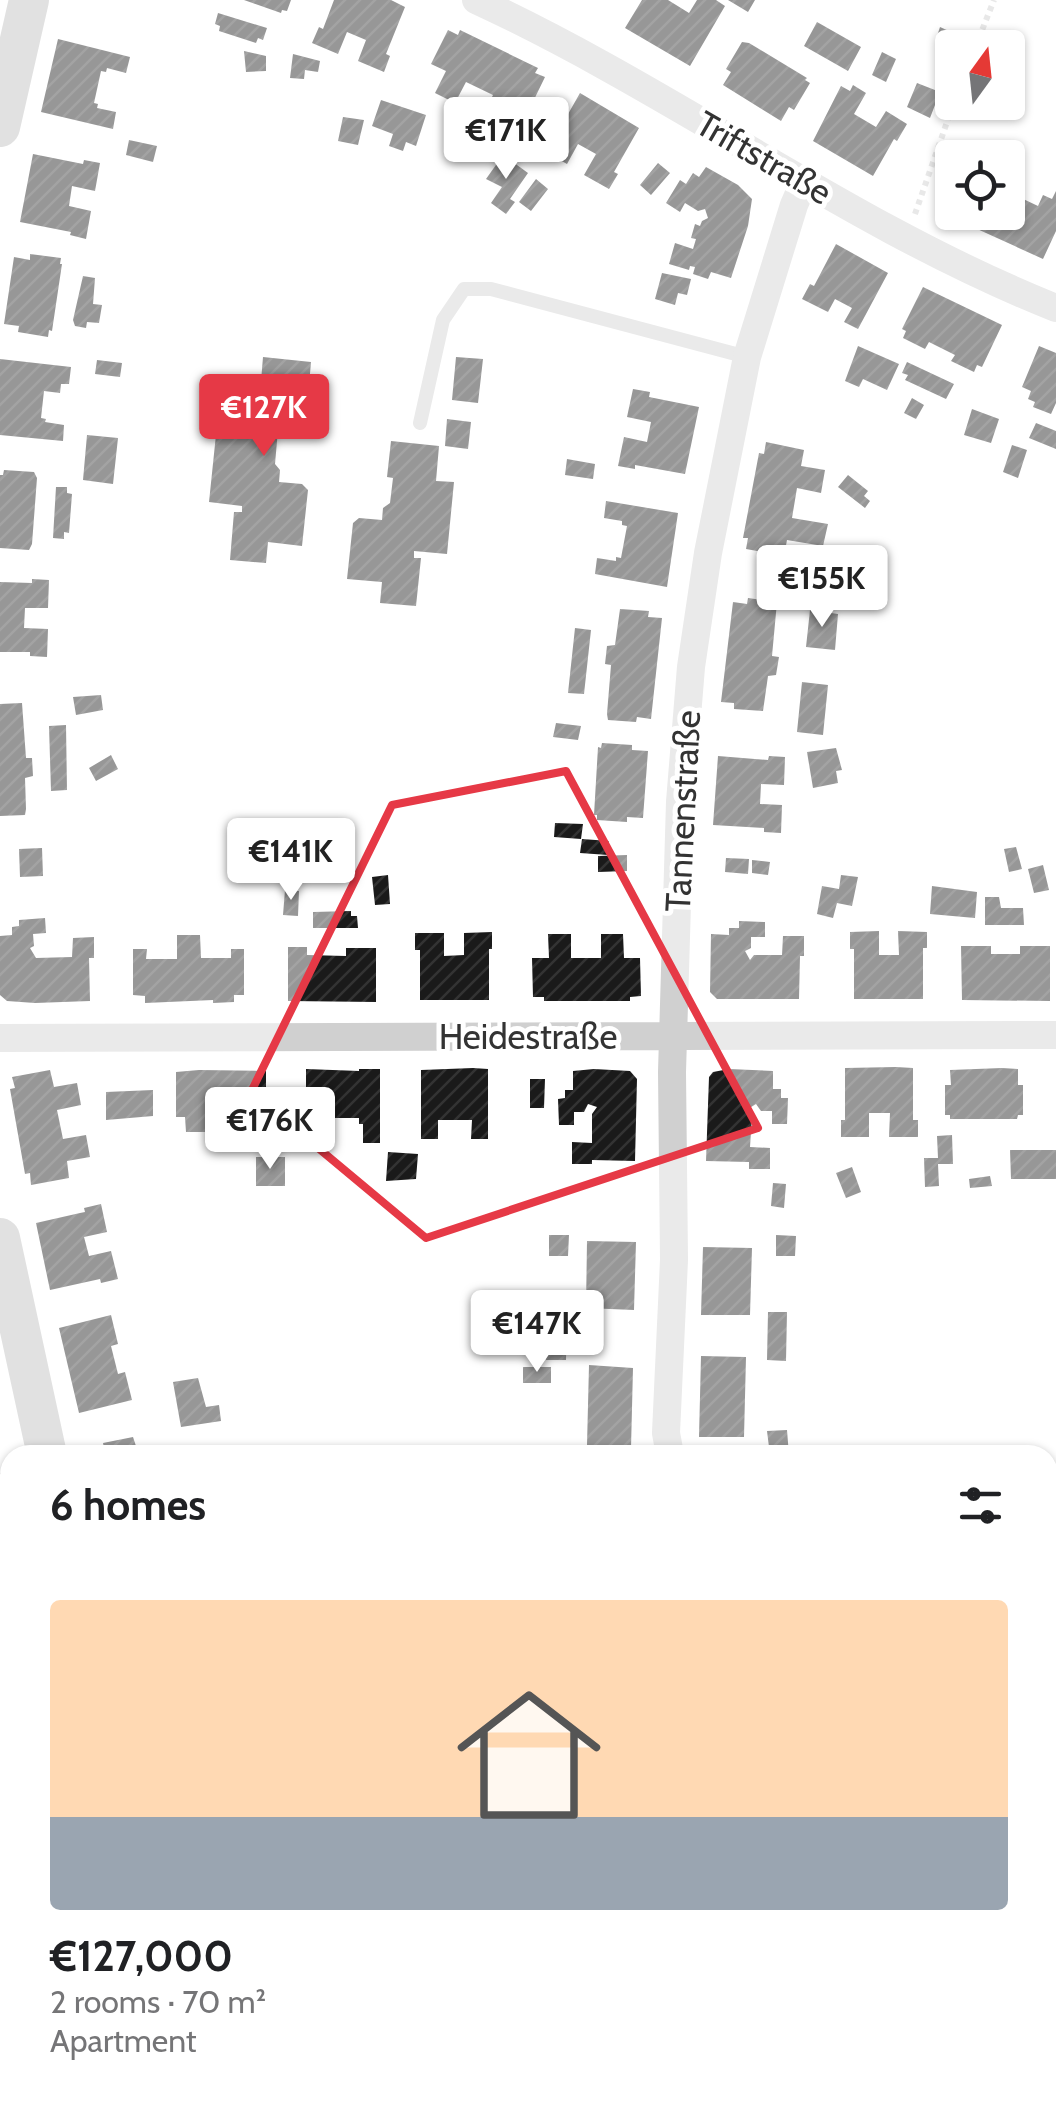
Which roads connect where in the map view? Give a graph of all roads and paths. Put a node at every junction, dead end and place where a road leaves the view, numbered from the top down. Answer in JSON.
{"nodes":[{"id":1,"x":29,"y":0,"type":"edge"},
{"id":2,"x":476,"y":0,"type":"edge"},
{"id":3,"x":994,"y":0,"type":"edge"},
{"id":4,"x":982,"y":30,"type":"edge"},
{"id":5,"x":947,"y":120,"type":"edge"},
{"id":6,"x":0,"y":126,"type":"edge"},
{"id":7,"x":804,"y":182,"type":"junction"},
{"id":8,"x":908,"y":240,"type":"junction"},
{"id":9,"x":1056,"y":308,"type":"edge"},
{"id":10,"x":747,"y":357,"type":"junction"},
{"id":11,"x":420,"y":422,"type":"dead end"},
{"id":12,"x":1056,"y":1035,"type":"edge"},
{"id":13,"x":674,"y":1036,"type":"junction"},
{"id":14,"x":0,"y":1038,"type":"edge"},
{"id":15,"x":0,"y":1238,"type":"edge"},
{"id":16,"x":45,"y":1445,"type":"edge"},
{"id":17,"x":668,"y":1445,"type":"edge"}],
"edges":[{"from":1,"to":6,"type":"main road"},
{"from":2,"to":7,"type":"street","name":"Triftstraße"},
{"from":3,"to":4,"type":"path"},
{"from":5,"to":8,"type":"path"},
{"from":7,"to":8,"type":"street","name":"Triftstraße"},
{"from":7,"to":10,"type":"street","name":"Tannenstraße"},
{"from":8,"to":9,"type":"street","name":"Triftstraße"},
{"from":10,"to":11,"type":"lane"},
{"from":10,"to":13,"type":"street","name":"Tannenstraße"},
{"from":12,"to":13,"type":"street","name":"Heidestraße"},
{"from":13,"to":14,"type":"street","name":"Heidestraße"},
{"from":13,"to":17,"type":"street","name":"Tannenstraße"},
{"from":15,"to":16,"type":"main road"}]}
